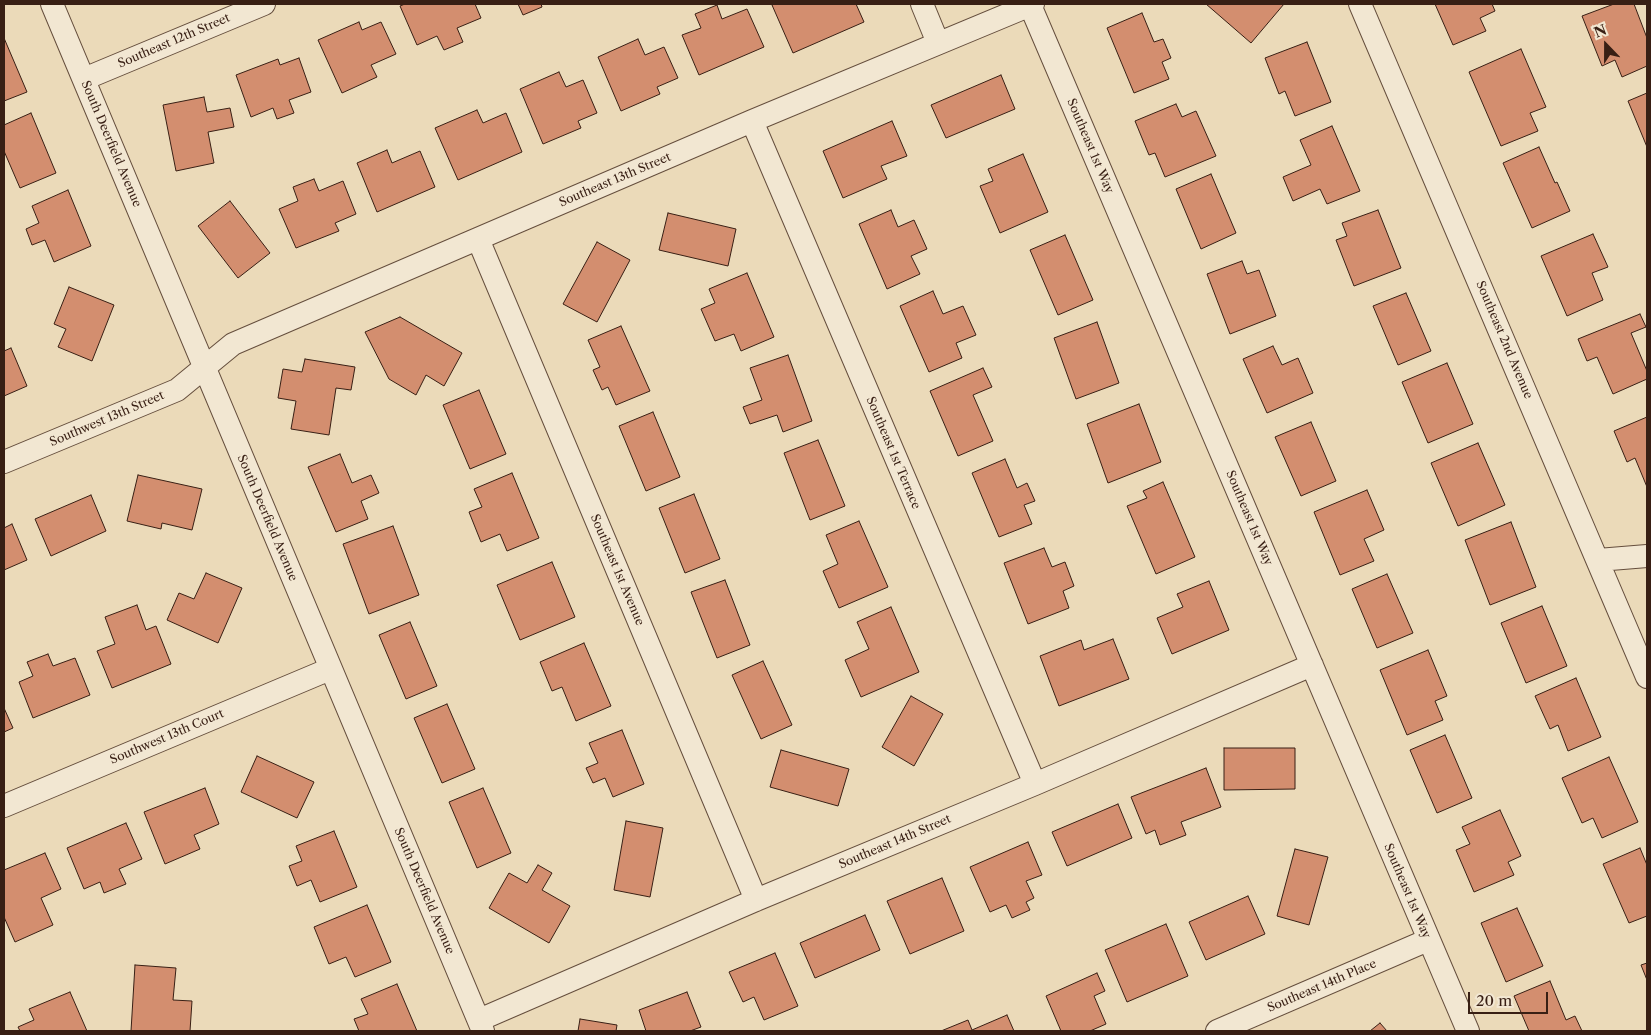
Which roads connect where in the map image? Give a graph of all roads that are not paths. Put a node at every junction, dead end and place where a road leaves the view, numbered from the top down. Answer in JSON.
{"nodes":[{"id":1,"x":52,"y":4,"type":"edge"},
{"id":2,"x":264,"y":4,"type":"edge"},
{"id":3,"x":922,"y":4,"type":"edge"},
{"id":4,"x":1031,"y":4,"type":"edge"},
{"id":5,"x":1360,"y":4,"type":"edge"},
{"id":6,"x":938,"y":42,"type":"junction"},
{"id":7,"x":84,"y":79,"type":"junction"},
{"id":8,"x":752,"y":121,"type":"junction"},
{"id":9,"x":478,"y":239,"type":"junction"},
{"id":10,"x":204,"y":366,"type":"junction"},
{"id":11,"x":4,"y":462,"type":"edge"},
{"id":12,"x":1647,"y":556,"type":"edge"},
{"id":13,"x":1598,"y":560,"type":"junction"},
{"id":14,"x":1312,"y":665,"type":"junction"},
{"id":15,"x":330,"y":669,"type":"junction"},
{"id":16,"x":1647,"y":677,"type":"edge"},
{"id":17,"x":1035,"y":784,"type":"junction"},
{"id":18,"x":4,"y":806,"type":"edge"},
{"id":19,"x":756,"y":900,"type":"junction"},
{"id":20,"x":1428,"y":940,"type":"junction"},
{"id":21,"x":481,"y":1026,"type":"edge"},
{"id":22,"x":1216,"y":1031,"type":"edge"},
{"id":23,"x":1468,"y":1031,"type":"edge"}],
"edges":[{"from":1,"to":7,"type":"street","name":"South Deerfield Avenue"},
{"from":2,"to":7,"type":"street","name":"Southeast 12th Street"},
{"from":3,"to":6,"type":"street"},
{"from":4,"to":6,"type":"street","name":"Southeast 13th Street"},
{"from":4,"to":14,"type":"street","name":"Southeast 1st Way"},
{"from":5,"to":13,"type":"street","name":"Southeast 2nd Avenue"},
{"from":6,"to":8,"type":"street","name":"Southeast 13th Street"},
{"from":7,"to":10,"type":"street","name":"South Deerfield Avenue"},
{"from":8,"to":9,"type":"street","name":"Southeast 13th Street"},
{"from":8,"to":17,"type":"street","name":"Southeast 1st Terrace"},
{"from":9,"to":10,"type":"street","name":"Southeast 13th Street"},
{"from":9,"to":19,"type":"street","name":"Southeast 1st Avenue"},
{"from":10,"to":11,"type":"street","name":"Southwest 13th Street"},
{"from":10,"to":15,"type":"street","name":"South Deerfield Avenue"},
{"from":12,"to":13,"type":"street"},
{"from":13,"to":16,"type":"street","name":"Southeast 2nd Avenue"},
{"from":14,"to":17,"type":"street","name":"Southeast 14th Street"},
{"from":14,"to":20,"type":"street","name":"Southeast 1st Way"},
{"from":15,"to":18,"type":"street","name":"Southwest 13th Court"},
{"from":15,"to":21,"type":"street","name":"South Deerfield Avenue"},
{"from":17,"to":19,"type":"street","name":"Southeast 14th Street"},
{"from":19,"to":21,"type":"street","name":"Southeast 14th Street"},
{"from":20,"to":22,"type":"street","name":"Southeast 14th Place"},
{"from":20,"to":23,"type":"street","name":"Southeast 1st Way"}]}
